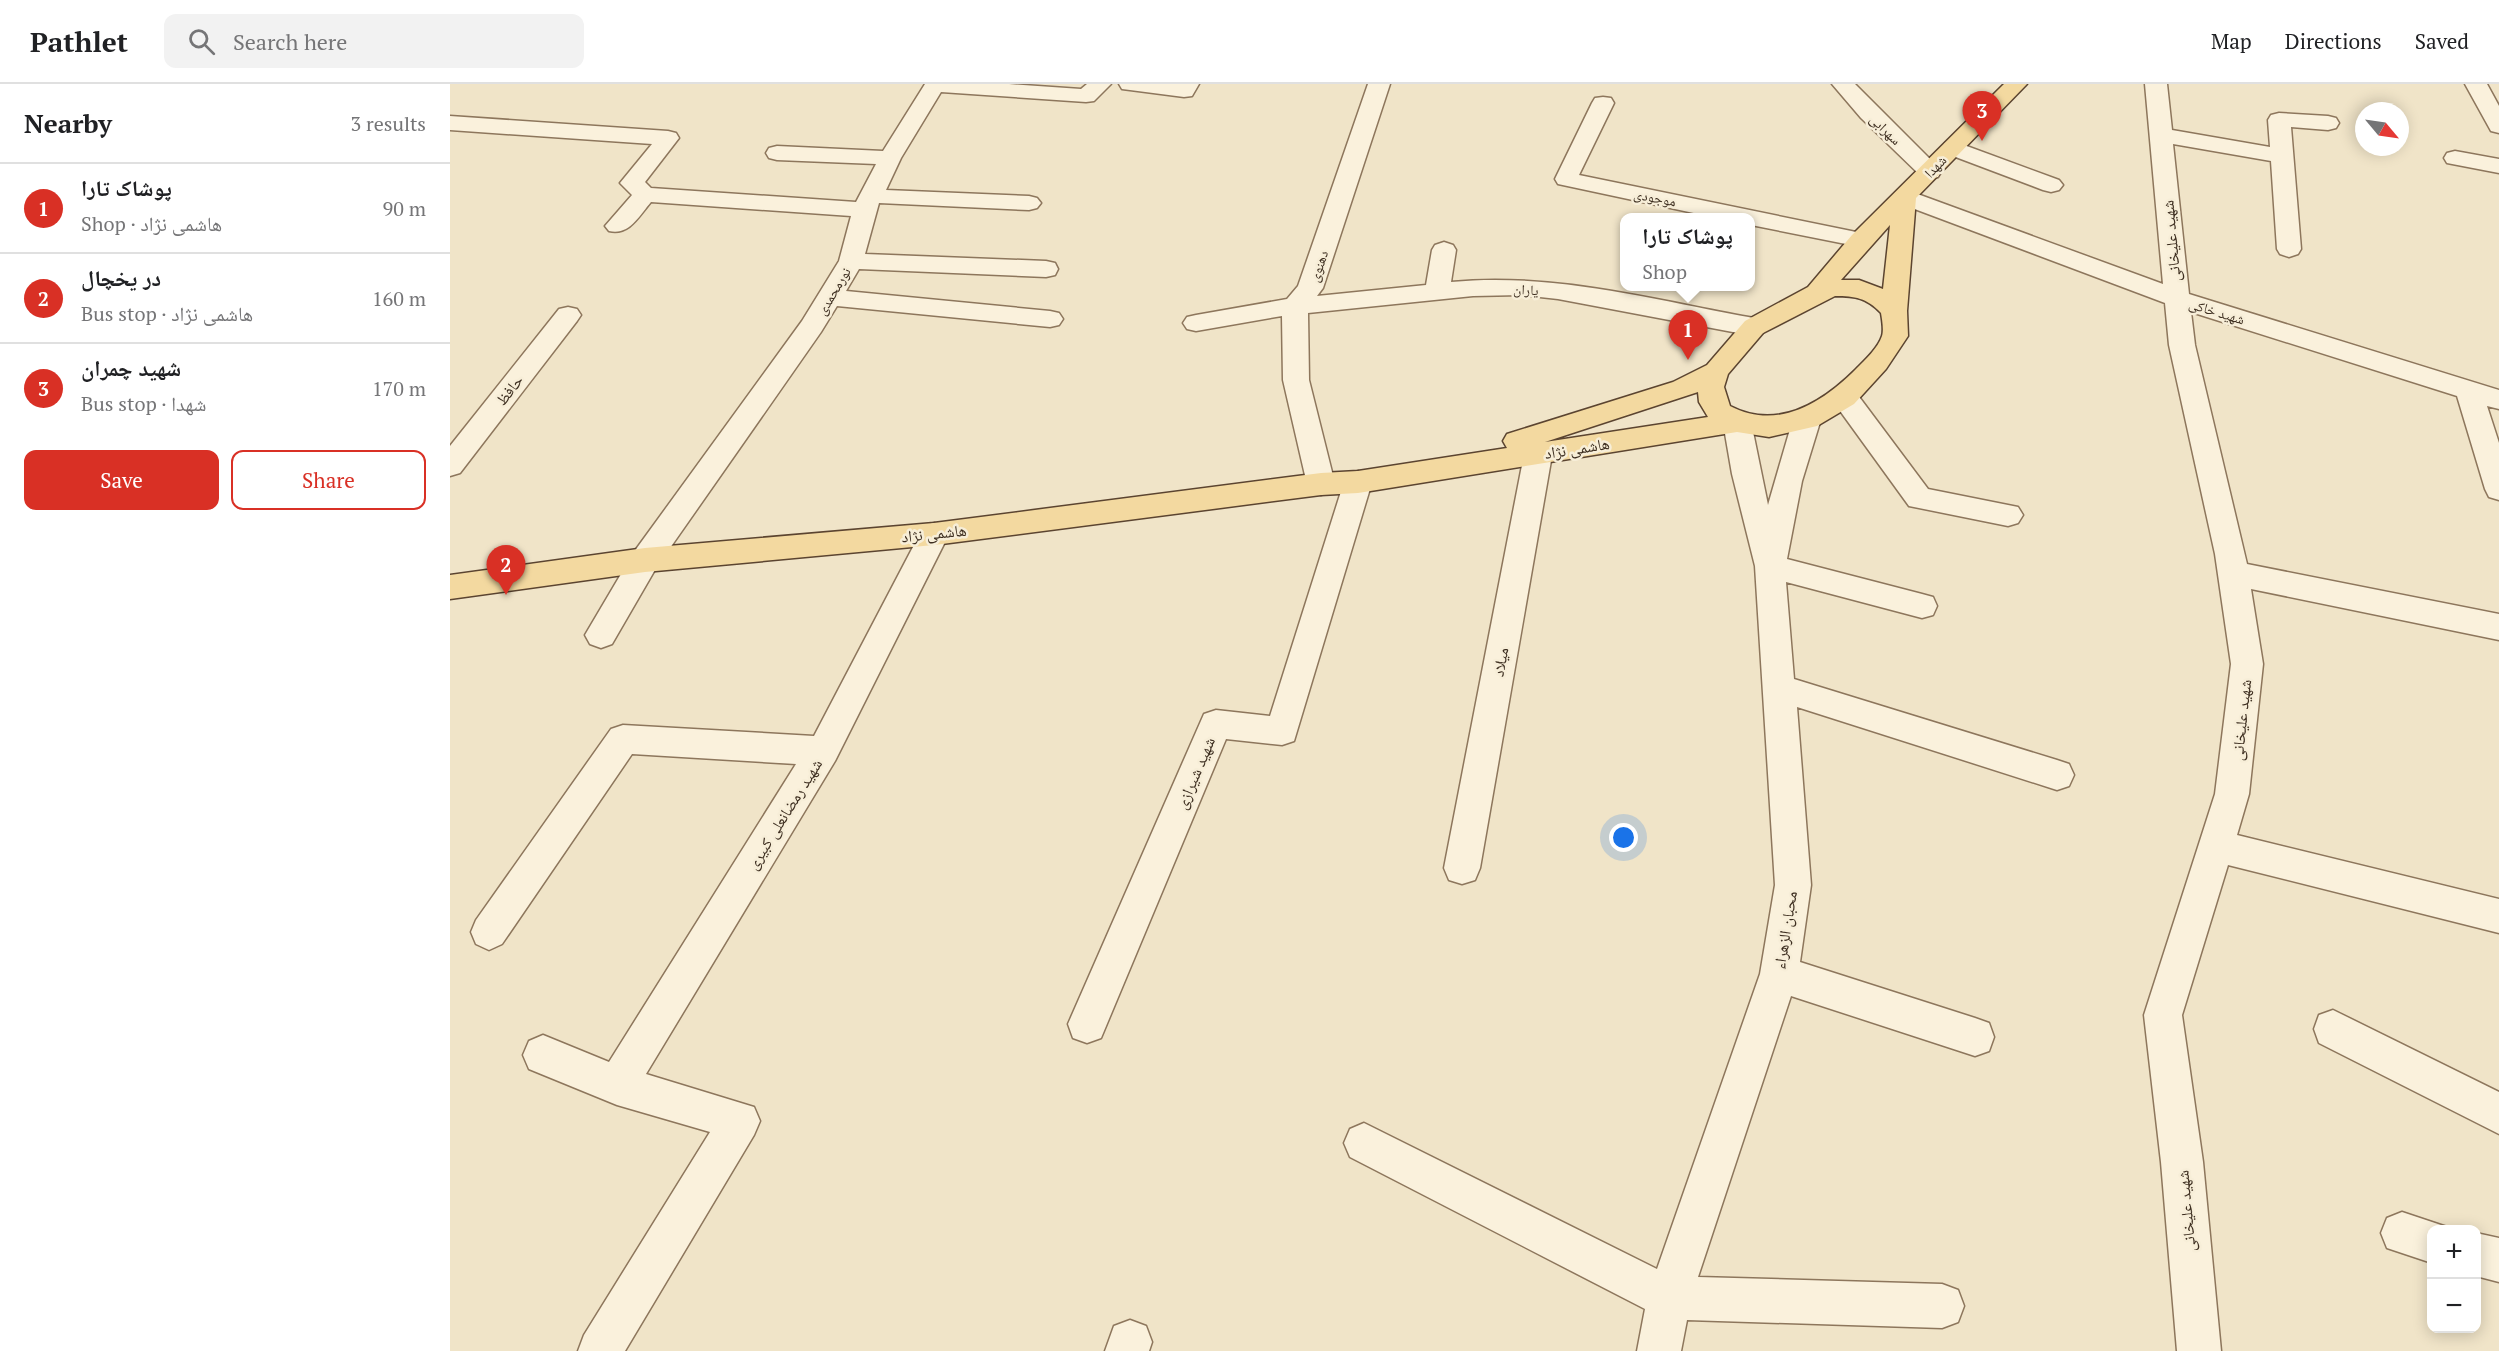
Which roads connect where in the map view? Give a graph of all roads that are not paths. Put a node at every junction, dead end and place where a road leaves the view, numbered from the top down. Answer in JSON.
{"nodes":[{"id":1,"x":1100,"y":84,"type":"edge"},
{"id":2,"x":1130,"y":84,"type":"edge"},
{"id":3,"x":1188,"y":84,"type":"edge"},
{"id":4,"x":1379,"y":84,"type":"edge"},
{"id":5,"x":1843,"y":84,"type":"edge"},
{"id":6,"x":2016,"y":84,"type":"edge"},
{"id":7,"x":2156,"y":84,"type":"edge"},
{"id":8,"x":2476,"y":84,"type":"edge"},
{"id":9,"x":1603,"y":103,"type":"dead end"},
{"id":10,"x":450,"y":123,"type":"edge"},
{"id":11,"x":2328,"y":123,"type":"dead end"},
{"id":12,"x":2499,"y":126,"type":"edge"},
{"id":13,"x":2162,"y":135,"type":"junction"},
{"id":14,"x":1953,"y":148,"type":"junction"},
{"id":15,"x":777,"y":153,"type":"dead end"},
{"id":16,"x":2282,"y":156,"type":"junction"},
{"id":17,"x":890,"y":158,"type":"junction"},
{"id":18,"x":2455,"y":158,"type":"dead end"},
{"id":19,"x":2499,"y":166,"type":"edge"},
{"id":20,"x":1930,"y":172,"type":"junction"},
{"id":21,"x":2051,"y":185,"type":"dead end"},
{"id":22,"x":645,"y":195,"type":"junction"},
{"id":23,"x":1904,"y":197,"type":"junction"},
{"id":24,"x":868,"y":203,"type":"junction"},
{"id":25,"x":1029,"y":203,"type":"dead end"},
{"id":26,"x":1691,"y":211,"type":"edge"},
{"id":27,"x":1755,"y":222,"type":"edge"},
{"id":28,"x":617,"y":226,"type":"dead end"},
{"id":29,"x":1861,"y":240,"type":"junction"},
{"id":30,"x":2289,"y":249,"type":"dead end"},
{"id":31,"x":1444,"y":250,"type":"dead end"},
{"id":32,"x":851,"y":261,"type":"junction"},
{"id":33,"x":1046,"y":269,"type":"dead end"},
{"id":34,"x":1437,"y":292,"type":"junction"},
{"id":35,"x":1817,"y":293,"type":"junction"},
{"id":36,"x":829,"y":297,"type":"junction"},
{"id":37,"x":2176,"y":298,"type":"junction"},
{"id":38,"x":1295,"y":306,"type":"junction"},
{"id":39,"x":1894,"y":311,"type":"junction"},
{"id":40,"x":568,"y":315,"type":"dead end"},
{"id":41,"x":1050,"y":320,"type":"dead end"},
{"id":42,"x":1196,"y":323,"type":"dead end"},
{"id":43,"x":1754,"y":327,"type":"junction"},
{"id":44,"x":1716,"y":371,"type":"junction"},
{"id":45,"x":2469,"y":390,"type":"junction"},
{"id":46,"x":1844,"y":397,"type":"junction"},
{"id":47,"x":2499,"y":400,"type":"edge"},
{"id":48,"x":1807,"y":419,"type":"junction"},
{"id":49,"x":1737,"y":422,"type":"junction"},
{"id":50,"x":1538,"y":455,"type":"junction"},
{"id":51,"x":450,"y":466,"type":"edge"},
{"id":52,"x":1417,"y":472,"type":"junction"},
{"id":53,"x":1358,"y":482,"type":"junction"},
{"id":54,"x":1321,"y":484,"type":"junction"},
{"id":55,"x":2499,"y":489,"type":"edge"},
{"id":56,"x":2008,"y":515,"type":"dead end"},
{"id":57,"x":934,"y":534,"type":"junction"},
{"id":58,"x":645,"y":560,"type":"junction"},
{"id":59,"x":1770,"y":566,"type":"junction"},
{"id":60,"x":2232,"y":573,"type":"junction"},
{"id":61,"x":454,"y":592,"type":"edge"},
{"id":62,"x":1922,"y":606,"type":"dead end"},
{"id":63,"x":2499,"y":627,"type":"edge"},
{"id":64,"x":601,"y":634,"type":"dead end"},
{"id":65,"x":1778,"y":688,"type":"junction"},
{"id":66,"x":823,"y":751,"type":"junction"},
{"id":67,"x":2057,"y":775,"type":"dead end"},
{"id":68,"x":2216,"y":846,"type":"junction"},
{"id":69,"x":1462,"y":868,"type":"dead end"},
{"id":70,"x":2499,"y":916,"type":"edge"},
{"id":71,"x":489,"y":932,"type":"dead end"},
{"id":72,"x":1779,"y":974,"type":"junction"},
{"id":73,"x":1087,"y":1024,"type":"dead end"},
{"id":74,"x":2333,"y":1029,"type":"dead end"},
{"id":75,"x":1975,"y":1037,"type":"dead end"},
{"id":76,"x":543,"y":1055,"type":"dead end"},
{"id":77,"x":617,"y":1085,"type":"junction"},
{"id":78,"x":2499,"y":1114,"type":"edge"},
{"id":79,"x":1364,"y":1143,"type":"dead end"},
{"id":80,"x":2481,"y":1255,"type":"edge"},
{"id":81,"x":2499,"y":1260,"type":"edge"},
{"id":82,"x":1669,"y":1298,"type":"junction"},
{"id":83,"x":1942,"y":1306,"type":"dead end"},
{"id":84,"x":600,"y":1351,"type":"edge"},
{"id":85,"x":1659,"y":1351,"type":"edge"},
{"id":86,"x":2199,"y":1351,"type":"edge"}],
"edges":[{"from":1,"to":17,"type":"street","name":"نورمحمدی"},
{"from":2,"to":3,"type":"street"},
{"from":4,"to":38,"type":"street","name":"دهنوی"},
{"from":5,"to":20,"type":"street","name":"سهرابی"},
{"from":6,"to":14,"type":"main road","name":"شهدا"},
{"from":7,"to":13,"type":"street","name":"شهید علیخانی"},
{"from":8,"to":12,"type":"street"},
{"from":9,"to":26,"type":"street","name":"موجودی"},
{"from":10,"to":22,"type":"street"},
{"from":11,"to":16,"type":"street"},
{"from":13,"to":16,"type":"street"},
{"from":13,"to":37,"type":"street","name":"شهید علیخانی"},
{"from":14,"to":20,"type":"main road","name":"شهدا"},
{"from":14,"to":21,"type":"street"},
{"from":15,"to":17,"type":"street"},
{"from":16,"to":30,"type":"street"},
{"from":17,"to":24,"type":"street","name":"نورمحمدی"},
{"from":18,"to":19,"type":"street"},
{"from":20,"to":23,"type":"main road","name":"شهدا"},
{"from":22,"to":24,"type":"street"},
{"from":22,"to":28,"type":"street"},
{"from":23,"to":29,"type":"main road","name":"شهدا"},
{"from":23,"to":37,"type":"street","name":"شهید خاکی"},
{"from":23,"to":39,"type":"main road"},
{"from":24,"to":25,"type":"street"},
{"from":24,"to":32,"type":"street","name":"نورمحمدی"},
{"from":27,"to":29,"type":"street","name":"موجودی"},
{"from":29,"to":35,"type":"main road","name":"شهدا"},
{"from":31,"to":34,"type":"street"},
{"from":32,"to":33,"type":"street"},
{"from":32,"to":36,"type":"street","name":"نورمحمدی"},
{"from":34,"to":38,"type":"street","name":"یاران"},
{"from":34,"to":43,"type":"street","name":"یاران"},
{"from":35,"to":39,"type":"main road"},
{"from":35,"to":43,"type":"main road"},
{"from":36,"to":41,"type":"street"},
{"from":36,"to":58,"type":"street","name":"نورمحمدی"},
{"from":37,"to":45,"type":"street","name":"شهید خاکی"},
{"from":37,"to":60,"type":"street","name":"شهید علیخانی"},
{"from":38,"to":42,"type":"street","name":"یاران"},
{"from":38,"to":54,"type":"street"},
{"from":39,"to":46,"type":"main road"},
{"from":40,"to":51,"type":"street","name":"حافظ"},
{"from":43,"to":44,"type":"main road"},
{"from":44,"to":49,"type":"main road"},
{"from":44,"to":52,"type":"main road","name":"هاشمی نژاد"},
{"from":45,"to":47,"type":"street","name":"شهید خاکی"},
{"from":45,"to":55,"type":"street"},
{"from":46,"to":48,"type":"main road"},
{"from":46,"to":56,"type":"street"},
{"from":48,"to":49,"type":"main road"},
{"from":48,"to":59,"type":"street"},
{"from":49,"to":50,"type":"main road","name":"هاشمی نژاد"},
{"from":49,"to":59,"type":"street","name":"محبان الزهراء"},
{"from":50,"to":52,"type":"main road","name":"هاشمی نژاد"},
{"from":50,"to":69,"type":"street","name":"میلاد"},
{"from":52,"to":53,"type":"main road","name":"هاشمی نژاد"},
{"from":53,"to":54,"type":"main road","name":"هاشمی نژاد"},
{"from":53,"to":73,"type":"street","name":"شهید شیرازی"},
{"from":54,"to":57,"type":"main road","name":"هاشمی نژاد"},
{"from":57,"to":58,"type":"main road","name":"هاشمی نژاد"},
{"from":57,"to":66,"type":"street","name":"شهید رمضانعلی کبیری"},
{"from":58,"to":61,"type":"main road","name":"هاشمی نژاد"},
{"from":58,"to":64,"type":"street","name":"نورمحمدی"},
{"from":59,"to":62,"type":"street"},
{"from":59,"to":65,"type":"street","name":"محبان الزهراء"},
{"from":60,"to":63,"type":"street"},
{"from":60,"to":68,"type":"street","name":"شهید علیخانی"},
{"from":65,"to":67,"type":"street"},
{"from":65,"to":72,"type":"street","name":"محبان الزهراء"},
{"from":66,"to":71,"type":"street"},
{"from":66,"to":77,"type":"street","name":"شهید رمضانعلی کبیری"},
{"from":68,"to":70,"type":"street"},
{"from":68,"to":86,"type":"street","name":"شهید علیخانی"},
{"from":72,"to":75,"type":"street"},
{"from":72,"to":82,"type":"street","name":"محبان الزهراء"},
{"from":74,"to":78,"type":"street"},
{"from":76,"to":77,"type":"street"},
{"from":77,"to":84,"type":"street"},
{"from":79,"to":82,"type":"street"},
{"from":80,"to":81,"type":"street"},
{"from":82,"to":83,"type":"street"},
{"from":82,"to":85,"type":"street","name":"محبان الزهراء"}]}
